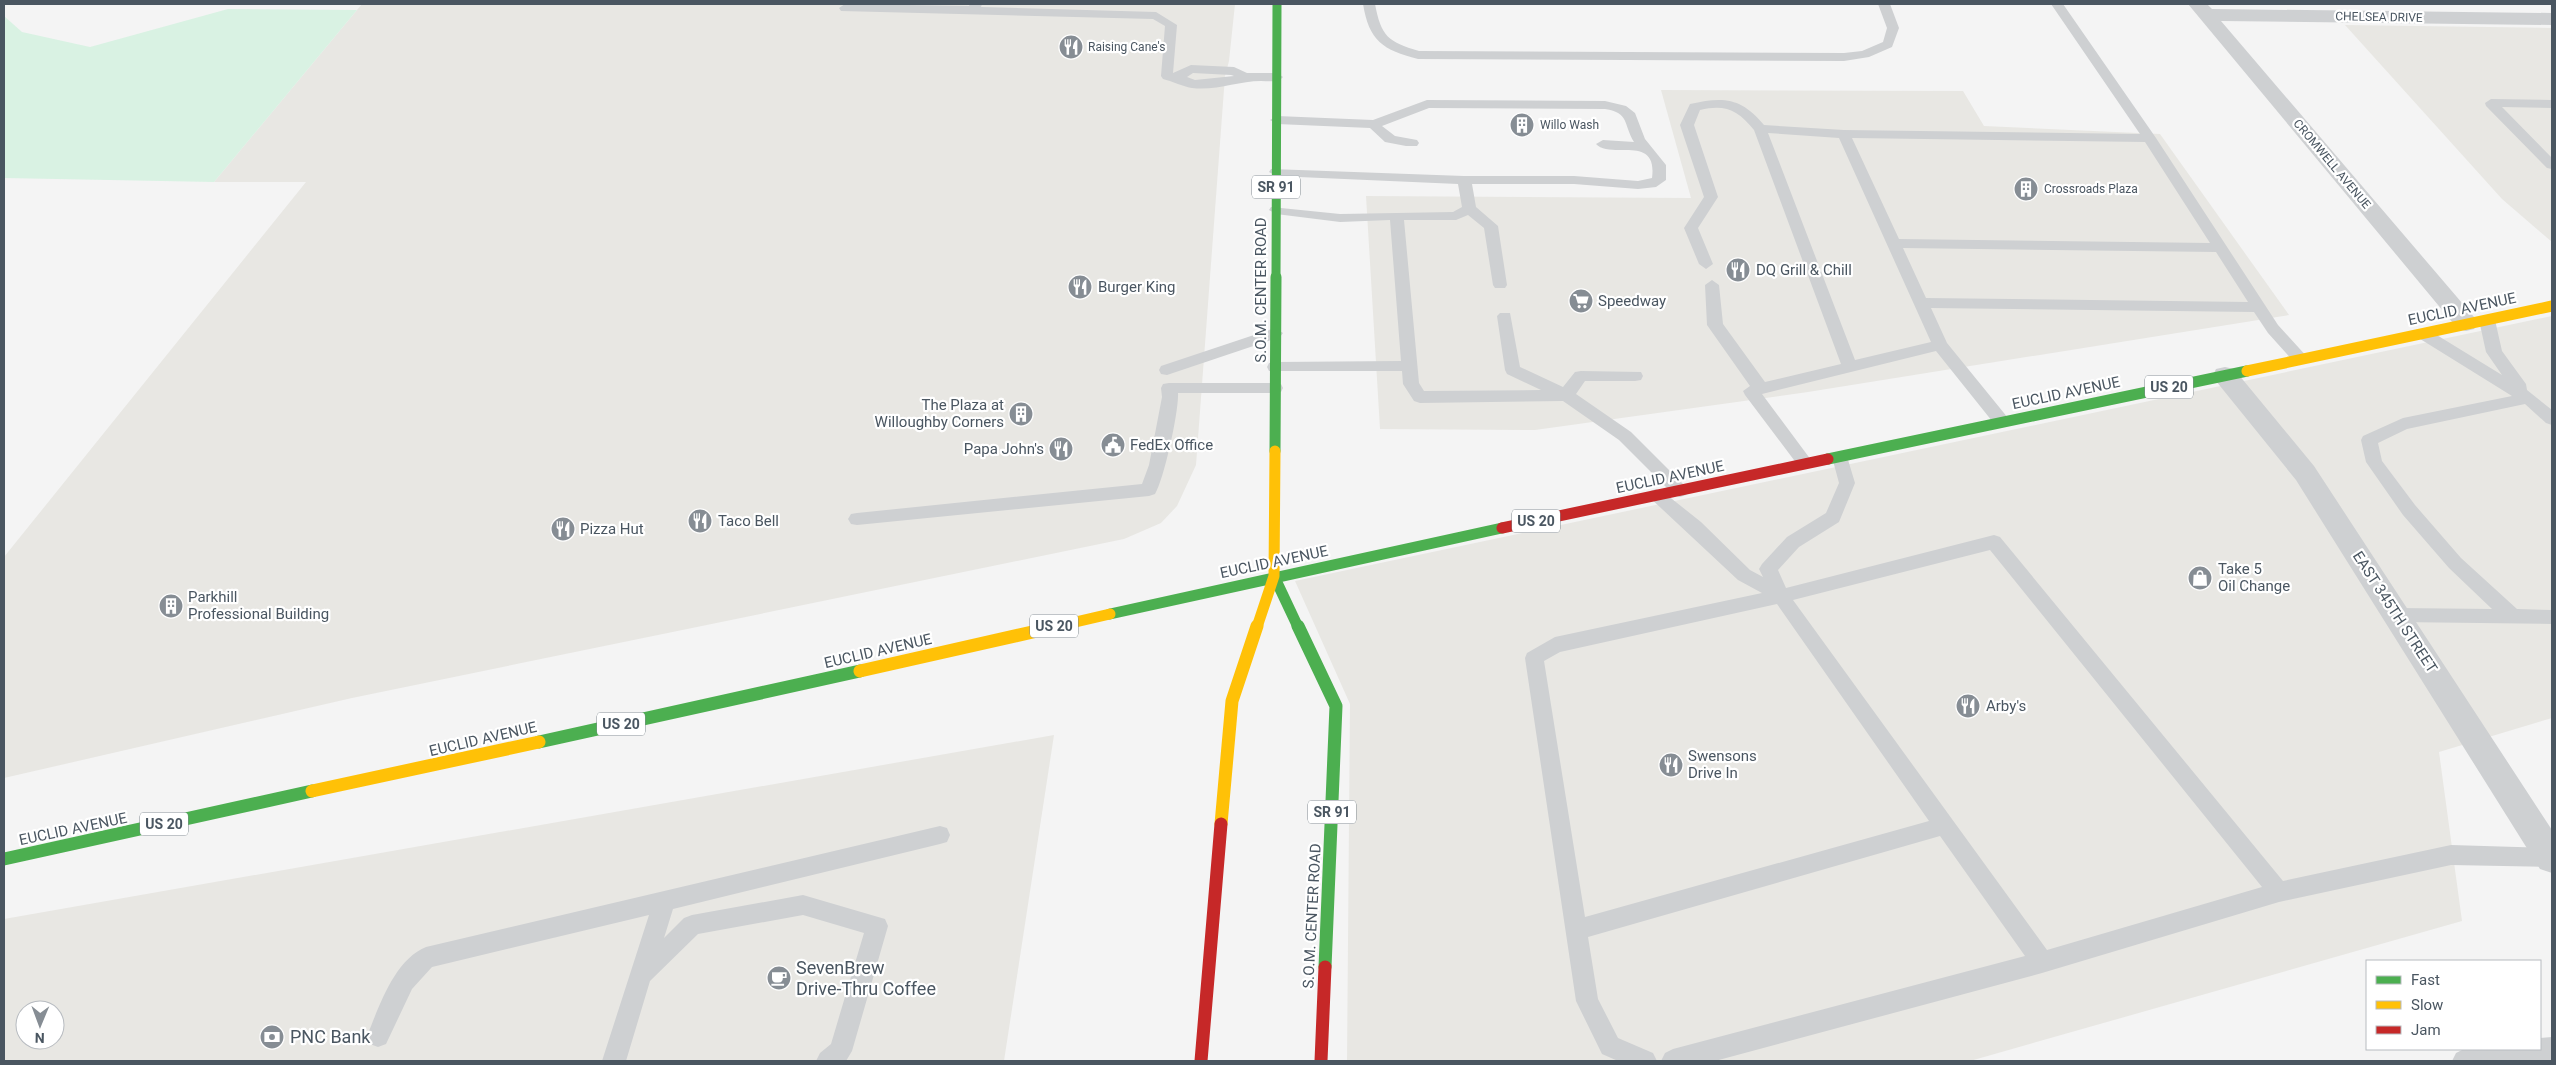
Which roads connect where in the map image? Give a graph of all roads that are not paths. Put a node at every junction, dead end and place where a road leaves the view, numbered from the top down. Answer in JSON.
{"nodes":[{"id":1,"x":1277,"y":4,"type":"edge"},
{"id":2,"x":1369,"y":4,"type":"edge"},
{"id":3,"x":1884,"y":4,"type":"edge"},
{"id":4,"x":2057,"y":4,"type":"edge"},
{"id":5,"x":975,"y":7,"type":"edge"},
{"id":6,"x":845,"y":8,"type":"dead end"},
{"id":7,"x":2202,"y":9,"type":"edge"},
{"id":8,"x":2552,"y":20,"type":"edge"},
{"id":9,"x":1277,"y":77,"type":"junction"},
{"id":10,"x":2552,"y":104,"type":"edge"},
{"id":11,"x":1277,"y":120,"type":"junction"},
{"id":12,"x":1374,"y":124,"type":"junction"},
{"id":13,"x":1760,"y":129,"type":"junction"},
{"id":14,"x":1844,"y":134,"type":"junction"},
{"id":15,"x":2149,"y":138,"type":"junction"},
{"id":16,"x":1412,"y":143,"type":"dead end"},
{"id":17,"x":1603,"y":144,"type":"dead end"},
{"id":18,"x":1650,"y":150,"type":"junction"},
{"id":19,"x":2552,"y":165,"type":"edge"},
{"id":20,"x":1276,"y":172,"type":"junction"},
{"id":21,"x":1464,"y":180,"type":"junction"},
{"id":22,"x":1469,"y":209,"type":"junction"},
{"id":23,"x":1276,"y":210,"type":"junction"},
{"id":24,"x":1397,"y":216,"type":"junction"},
{"id":25,"x":1894,"y":243,"type":"junction"},
{"id":26,"x":2220,"y":248,"type":"junction"},
{"id":27,"x":1706,"y":264,"type":"dead end"},
{"id":28,"x":1500,"y":285,"type":"dead end"},
{"id":29,"x":1712,"y":285,"type":"dead end"},
{"id":30,"x":1921,"y":303,"type":"junction"},
{"id":31,"x":2552,"y":306,"type":"edge"},
{"id":32,"x":2259,"y":307,"type":"junction"},
{"id":33,"x":1505,"y":316,"type":"dead end"},
{"id":34,"x":2487,"y":320,"type":"junction"},
{"id":35,"x":2466,"y":324,"type":"junction"},
{"id":36,"x":1275,"y":333,"type":"junction"},
{"id":37,"x":2422,"y":333,"type":"junction"},
{"id":38,"x":1940,"y":345,"type":"junction"},
{"id":39,"x":2301,"y":359,"type":"junction"},
{"id":40,"x":1410,"y":366,"type":"junction"},
{"id":41,"x":1275,"y":367,"type":"junction"},
{"id":42,"x":1850,"y":367,"type":"junction"},
{"id":43,"x":1167,"y":370,"type":"dead end"},
{"id":44,"x":2225,"y":375,"type":"junction"},
{"id":45,"x":1635,"y":376,"type":"dead end"},
{"id":46,"x":1275,"y":388,"type":"junction"},
{"id":47,"x":1756,"y":390,"type":"junction"},
{"id":48,"x":1566,"y":395,"type":"junction"},
{"id":49,"x":2528,"y":398,"type":"junction"},
{"id":50,"x":2552,"y":419,"type":"edge"},
{"id":51,"x":2002,"y":422,"type":"junction"},
{"id":52,"x":1840,"y":457,"type":"junction"},
{"id":53,"x":1806,"y":464,"type":"junction"},
{"id":54,"x":1680,"y":491,"type":"junction"},
{"id":55,"x":1656,"y":495,"type":"junction"},
{"id":56,"x":857,"y":519,"type":"dead end"},
{"id":57,"x":1274,"y":576,"type":"junction"},
{"id":58,"x":1784,"y":602,"type":"junction"},
{"id":59,"x":2397,"y":614,"type":"junction"},
{"id":60,"x":2513,"y":617,"type":"junction"},
{"id":61,"x":2552,"y":617,"type":"edge"},
{"id":62,"x":1944,"y":826,"type":"junction"},
{"id":63,"x":940,"y":834,"type":"dead end"},
{"id":64,"x":2552,"y":858,"type":"edge"},
{"id":65,"x":4,"y":859,"type":"edge"},
{"id":66,"x":2279,"y":892,"type":"junction"},
{"id":67,"x":664,"y":902,"type":"junction"},
{"id":68,"x":1576,"y":930,"type":"junction"},
{"id":69,"x":2042,"y":962,"type":"junction"},
{"id":70,"x":641,"y":975,"type":"junction"},
{"id":71,"x":378,"y":1036,"type":"dead end"},
{"id":72,"x":2539,"y":1050,"type":"edge"},
{"id":73,"x":614,"y":1061,"type":"edge"},
{"id":74,"x":828,"y":1061,"type":"edge"},
{"id":75,"x":1201,"y":1061,"type":"edge"},
{"id":76,"x":1321,"y":1061,"type":"edge"},
{"id":77,"x":1645,"y":1061,"type":"edge"},
{"id":78,"x":1673,"y":1061,"type":"edge"},
{"id":79,"x":2464,"y":1061,"type":"edge"}],
"edges":[{"from":1,"to":9,"type":"main road","name":"S.O.M. CENTER ROAD","number":"SR 91"},
{"from":2,"to":3,"type":"lane"},
{"from":4,"to":15,"type":"lane"},
{"from":5,"to":6,"type":"lane"},
{"from":5,"to":9,"type":"lane"},
{"from":7,"to":8,"type":"street","name":"CHELSEA DRIVE"},
{"from":7,"to":35,"type":"street","name":"CROMWELL AVENUE"},
{"from":9,"to":11,"type":"main road","name":"S.O.M. CENTER ROAD","number":"SR 91"},
{"from":10,"to":19,"type":"lane"},
{"from":11,"to":12,"type":"lane"},
{"from":11,"to":20,"type":"main road","name":"S.O.M. CENTER ROAD","number":"SR 91"},
{"from":12,"to":16,"type":"lane"},
{"from":12,"to":18,"type":"lane"},
{"from":13,"to":14,"type":"lane"},
{"from":13,"to":27,"type":"lane"},
{"from":13,"to":42,"type":"lane"},
{"from":14,"to":15,"type":"lane"},
{"from":14,"to":25,"type":"lane"},
{"from":15,"to":26,"type":"lane"},
{"from":17,"to":18,"type":"lane"},
{"from":18,"to":21,"type":"lane"},
{"from":20,"to":21,"type":"lane"},
{"from":20,"to":23,"type":"main road","name":"S.O.M. CENTER ROAD","number":"SR 91"},
{"from":21,"to":22,"type":"lane"},
{"from":22,"to":24,"type":"lane"},
{"from":22,"to":28,"type":"lane"},
{"from":23,"to":24,"type":"lane"},
{"from":23,"to":36,"type":"main road","name":"S.O.M. CENTER ROAD","number":"SR 91"},
{"from":24,"to":40,"type":"lane"},
{"from":25,"to":26,"type":"lane"},
{"from":25,"to":30,"type":"lane"},
{"from":26,"to":32,"type":"lane"},
{"from":29,"to":47,"type":"lane"},
{"from":30,"to":32,"type":"lane"},
{"from":30,"to":38,"type":"lane"},
{"from":31,"to":34,"type":"main road","name":"EUCLID AVENUE","number":"US 20"},
{"from":32,"to":39,"type":"lane"},
{"from":33,"to":48,"type":"lane"},
{"from":34,"to":35,"type":"main road","name":"EUCLID AVENUE","number":"US 20"},
{"from":34,"to":49,"type":"lane"},
{"from":35,"to":37,"type":"main road","name":"EUCLID AVENUE","number":"US 20"},
{"from":36,"to":41,"type":"main road","name":"S.O.M. CENTER ROAD","number":"SR 91"},
{"from":36,"to":43,"type":"lane"},
{"from":37,"to":39,"type":"main road","name":"EUCLID AVENUE","number":"US 20"},
{"from":37,"to":49,"type":"lane"},
{"from":38,"to":42,"type":"lane"},
{"from":38,"to":51,"type":"lane"},
{"from":39,"to":44,"type":"main road","name":"EUCLID AVENUE","number":"US 20"},
{"from":40,"to":41,"type":"lane"},
{"from":40,"to":48,"type":"lane"},
{"from":41,"to":46,"type":"main road","name":"S.O.M. CENTER ROAD","number":"SR 91"},
{"from":42,"to":47,"type":"lane"},
{"from":44,"to":51,"type":"main road","name":"EUCLID AVENUE","number":"US 20"},
{"from":44,"to":59,"type":"street","name":"EAST 345TH STREET"},
{"from":45,"to":48,"type":"lane"},
{"from":46,"to":56,"type":"lane"},
{"from":46,"to":57,"type":"main road","name":"S.O.M. CENTER ROAD","number":"SR 91"},
{"from":47,"to":53,"type":"lane"},
{"from":48,"to":54,"type":"lane"},
{"from":49,"to":50,"type":"lane"},
{"from":49,"to":60,"type":"lane"},
{"from":51,"to":52,"type":"main road","name":"EUCLID AVENUE","number":"US 20"},
{"from":52,"to":53,"type":"main road","name":"EUCLID AVENUE","number":"US 20"},
{"from":52,"to":58,"type":"lane"},
{"from":53,"to":54,"type":"main road","name":"EUCLID AVENUE","number":"US 20"},
{"from":54,"to":55,"type":"main road","name":"EUCLID AVENUE","number":"US 20"},
{"from":55,"to":57,"type":"main road","name":"EUCLID AVENUE","number":"US 20"},
{"from":55,"to":58,"type":"lane"},
{"from":57,"to":65,"type":"main road","name":"EUCLID AVENUE","number":"US 20"},
{"from":57,"to":75,"type":"main road","name":"S.O.M. CENTER ROAD","number":"SR 91"},
{"from":57,"to":76,"type":"main road","name":"S.O.M. CENTER ROAD","number":"SR 91"},
{"from":58,"to":62,"type":"lane"},
{"from":58,"to":66,"type":"lane"},
{"from":58,"to":68,"type":"lane"},
{"from":59,"to":60,"type":"lane"},
{"from":59,"to":64,"type":"street","name":"EAST 345TH STREET"},
{"from":60,"to":61,"type":"lane"},
{"from":62,"to":68,"type":"lane"},
{"from":62,"to":69,"type":"lane"},
{"from":63,"to":67,"type":"lane"},
{"from":64,"to":66,"type":"lane"},
{"from":66,"to":69,"type":"lane"},
{"from":67,"to":70,"type":"lane"},
{"from":67,"to":71,"type":"lane"},
{"from":68,"to":77,"type":"lane"},
{"from":69,"to":78,"type":"lane"},
{"from":70,"to":73,"type":"lane"},
{"from":70,"to":74,"type":"lane"},
{"from":72,"to":79,"type":"lane"}]}
